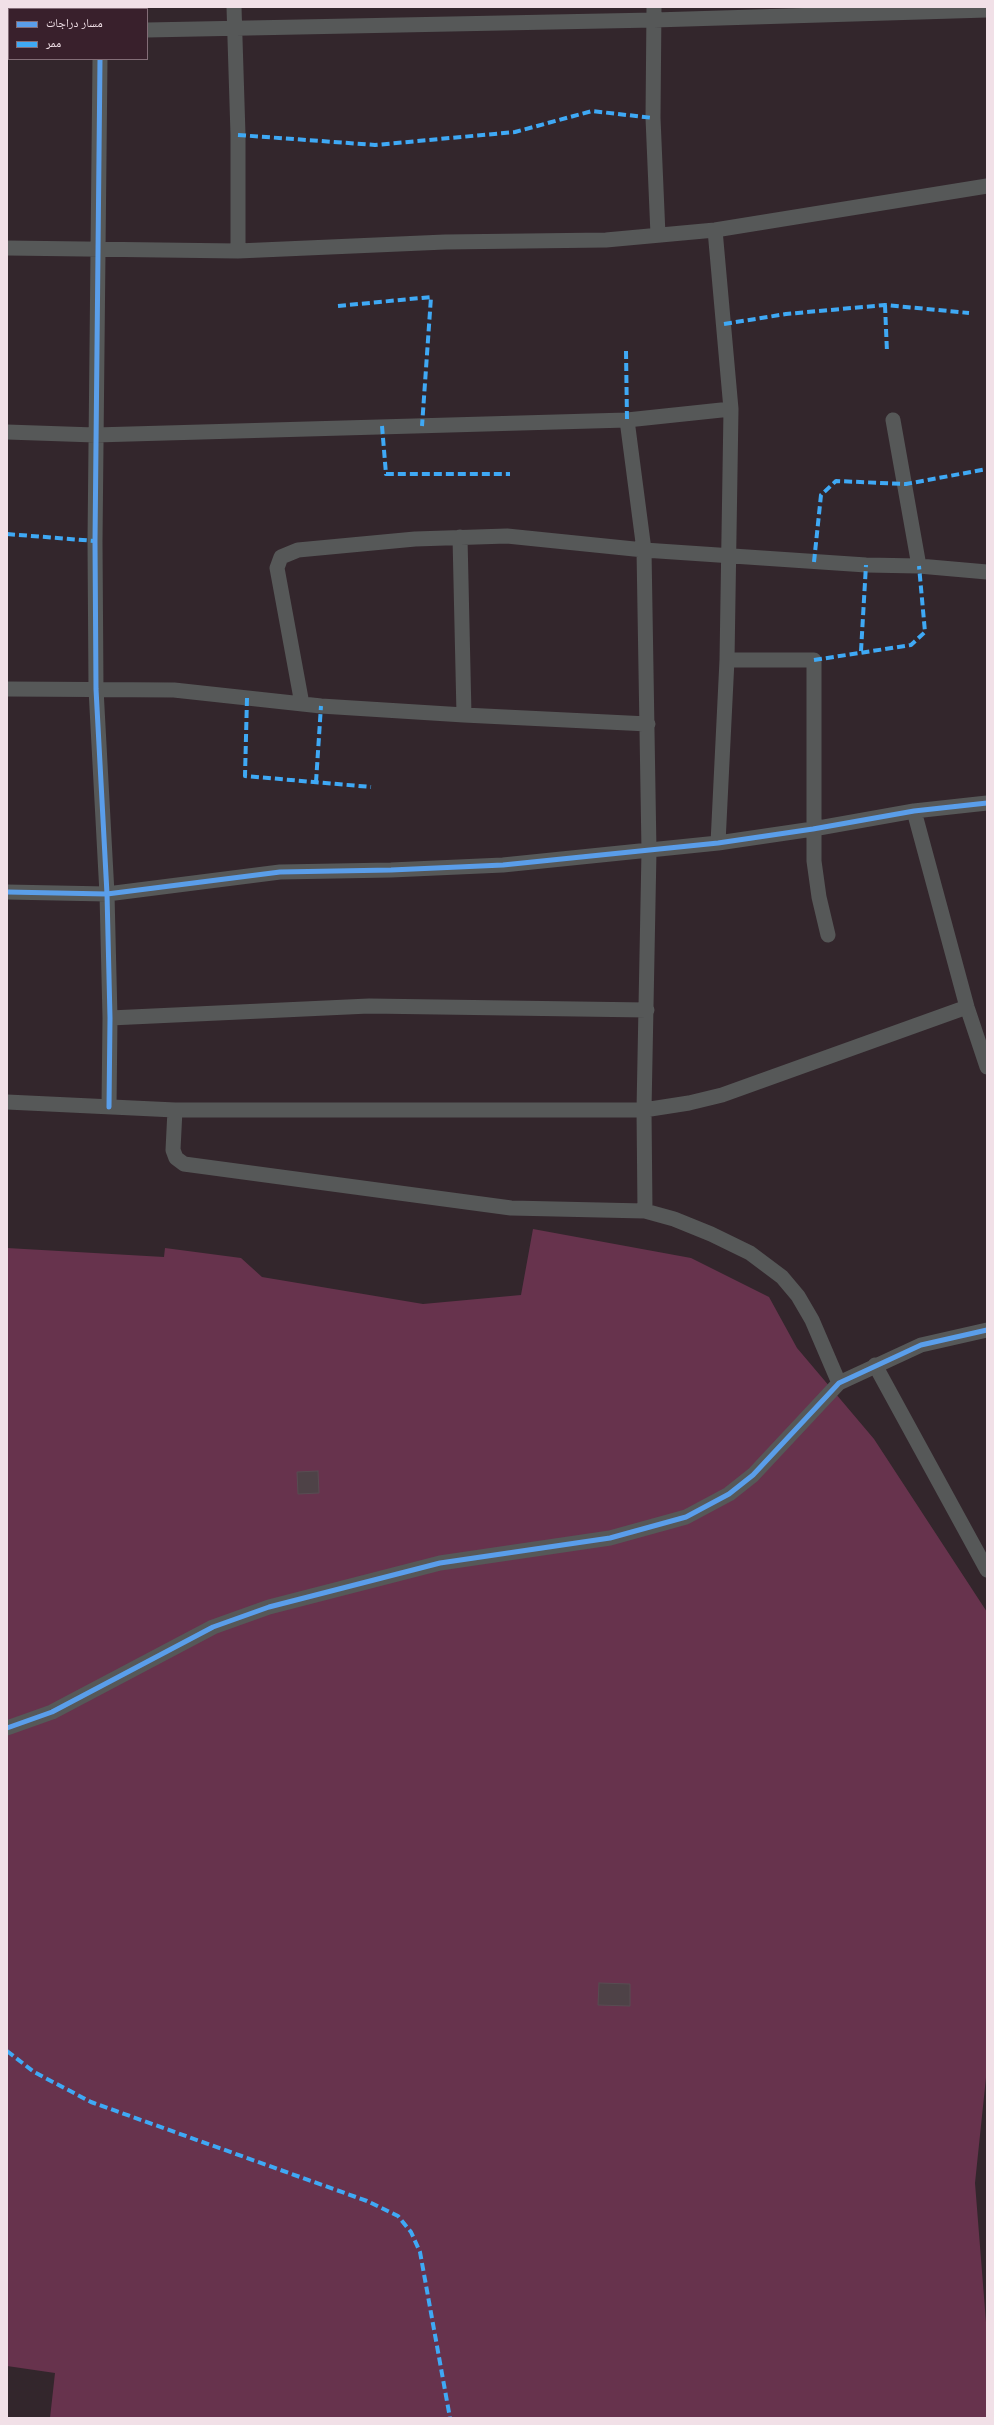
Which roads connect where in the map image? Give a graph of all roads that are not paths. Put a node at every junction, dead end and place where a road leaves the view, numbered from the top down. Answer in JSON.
{"nodes":[{"id":1,"x":234,"y":7,"type":"edge"},
{"id":2,"x":987,"y":10,"type":"edge"},
{"id":3,"x":654,"y":14,"type":"edge"},
{"id":4,"x":234,"y":28,"type":"junction"},
{"id":5,"x":148,"y":30,"type":"edge"},
{"id":6,"x":100,"y":60,"type":"edge"},
{"id":7,"x":987,"y":186,"type":"edge"},
{"id":8,"x":715,"y":230,"type":"junction"},
{"id":9,"x":658,"y":235,"type":"junction"},
{"id":10,"x":7,"y":248,"type":"edge"},
{"id":11,"x":97,"y":251,"type":"junction"},
{"id":12,"x":238,"y":251,"type":"junction"},
{"id":13,"x":731,"y":409,"type":"junction"},
{"id":14,"x":627,"y":420,"type":"junction"},
{"id":15,"x":893,"y":420,"type":"dead end"},
{"id":16,"x":7,"y":432,"type":"edge"},
{"id":17,"x":95,"y":435,"type":"junction"},
{"id":18,"x":460,"y":537,"type":"junction"},
{"id":19,"x":644,"y":550,"type":"junction"},
{"id":20,"x":728,"y":554,"type":"junction"},
{"id":21,"x":919,"y":566,"type":"junction"},
{"id":22,"x":987,"y":572,"type":"edge"},
{"id":23,"x":727,"y":660,"type":"junction"},
{"id":24,"x":7,"y":689,"type":"edge"},
{"id":25,"x":96,"y":689,"type":"junction"},
{"id":26,"x":302,"y":704,"type":"junction"},
{"id":27,"x":464,"y":715,"type":"junction"},
{"id":28,"x":648,"y":724,"type":"junction"},
{"id":29,"x":987,"y":803,"type":"edge"},
{"id":30,"x":914,"y":811,"type":"junction"},
{"id":31,"x":813,"y":829,"type":"junction"},
{"id":32,"x":718,"y":843,"type":"junction"},
{"id":33,"x":649,"y":851,"type":"junction"},
{"id":34,"x":7,"y":892,"type":"edge"},
{"id":35,"x":107,"y":894,"type":"junction"},
{"id":36,"x":828,"y":935,"type":"dead end"},
{"id":37,"x":967,"y":1007,"type":"junction"},
{"id":38,"x":647,"y":1010,"type":"junction"},
{"id":39,"x":110,"y":1018,"type":"junction"},
{"id":40,"x":987,"y":1067,"type":"edge"},
{"id":41,"x":7,"y":1102,"type":"edge"},
{"id":42,"x":109,"y":1107,"type":"junction"},
{"id":43,"x":175,"y":1110,"type":"junction"},
{"id":44,"x":644,"y":1110,"type":"junction"},
{"id":45,"x":645,"y":1211,"type":"junction"},
{"id":46,"x":987,"y":1330,"type":"edge"},
{"id":47,"x":875,"y":1365,"type":"junction"},
{"id":48,"x":839,"y":1383,"type":"junction"},
{"id":49,"x":987,"y":1570,"type":"edge"},
{"id":50,"x":7,"y":1728,"type":"edge"}],
"edges":[{"from":1,"to":4,"type":"street"},
{"from":2,"to":3,"type":"street"},
{"from":3,"to":4,"type":"street"},
{"from":3,"to":9,"type":"street"},
{"from":4,"to":5,"type":"street"},
{"from":4,"to":12,"type":"street"},
{"from":6,"to":11,"type":"street"},
{"from":7,"to":8,"type":"street"},
{"from":8,"to":9,"type":"street"},
{"from":8,"to":13,"type":"street"},
{"from":9,"to":12,"type":"street"},
{"from":10,"to":11,"type":"street"},
{"from":11,"to":12,"type":"street"},
{"from":11,"to":17,"type":"street"},
{"from":13,"to":14,"type":"street"},
{"from":13,"to":20,"type":"street"},
{"from":14,"to":17,"type":"street"},
{"from":14,"to":19,"type":"street"},
{"from":15,"to":21,"type":"street"},
{"from":16,"to":17,"type":"street"},
{"from":17,"to":25,"type":"street"},
{"from":18,"to":19,"type":"street"},
{"from":18,"to":26,"type":"street"},
{"from":18,"to":27,"type":"street"},
{"from":19,"to":20,"type":"street"},
{"from":19,"to":28,"type":"street"},
{"from":20,"to":21,"type":"street"},
{"from":20,"to":23,"type":"street"},
{"from":21,"to":22,"type":"street"},
{"from":23,"to":31,"type":"street"},
{"from":23,"to":32,"type":"street"},
{"from":24,"to":25,"type":"street"},
{"from":25,"to":26,"type":"street"},
{"from":25,"to":35,"type":"street"},
{"from":26,"to":27,"type":"street"},
{"from":27,"to":28,"type":"street"},
{"from":28,"to":33,"type":"street"},
{"from":29,"to":30,"type":"street"},
{"from":30,"to":31,"type":"street"},
{"from":30,"to":37,"type":"street"},
{"from":31,"to":32,"type":"street"},
{"from":31,"to":36,"type":"street"},
{"from":32,"to":33,"type":"street"},
{"from":33,"to":35,"type":"street"},
{"from":33,"to":38,"type":"street"},
{"from":34,"to":35,"type":"street"},
{"from":35,"to":39,"type":"street"},
{"from":37,"to":40,"type":"street"},
{"from":37,"to":44,"type":"street"},
{"from":38,"to":39,"type":"street"},
{"from":38,"to":44,"type":"street"},
{"from":39,"to":42,"type":"street"},
{"from":41,"to":42,"type":"street"},
{"from":42,"to":43,"type":"street"},
{"from":43,"to":44,"type":"street"},
{"from":43,"to":45,"type":"street"},
{"from":44,"to":45,"type":"street"},
{"from":45,"to":48,"type":"street"},
{"from":46,"to":47,"type":"street"},
{"from":47,"to":48,"type":"street"},
{"from":47,"to":49,"type":"street"},
{"from":48,"to":50,"type":"street"}]}
